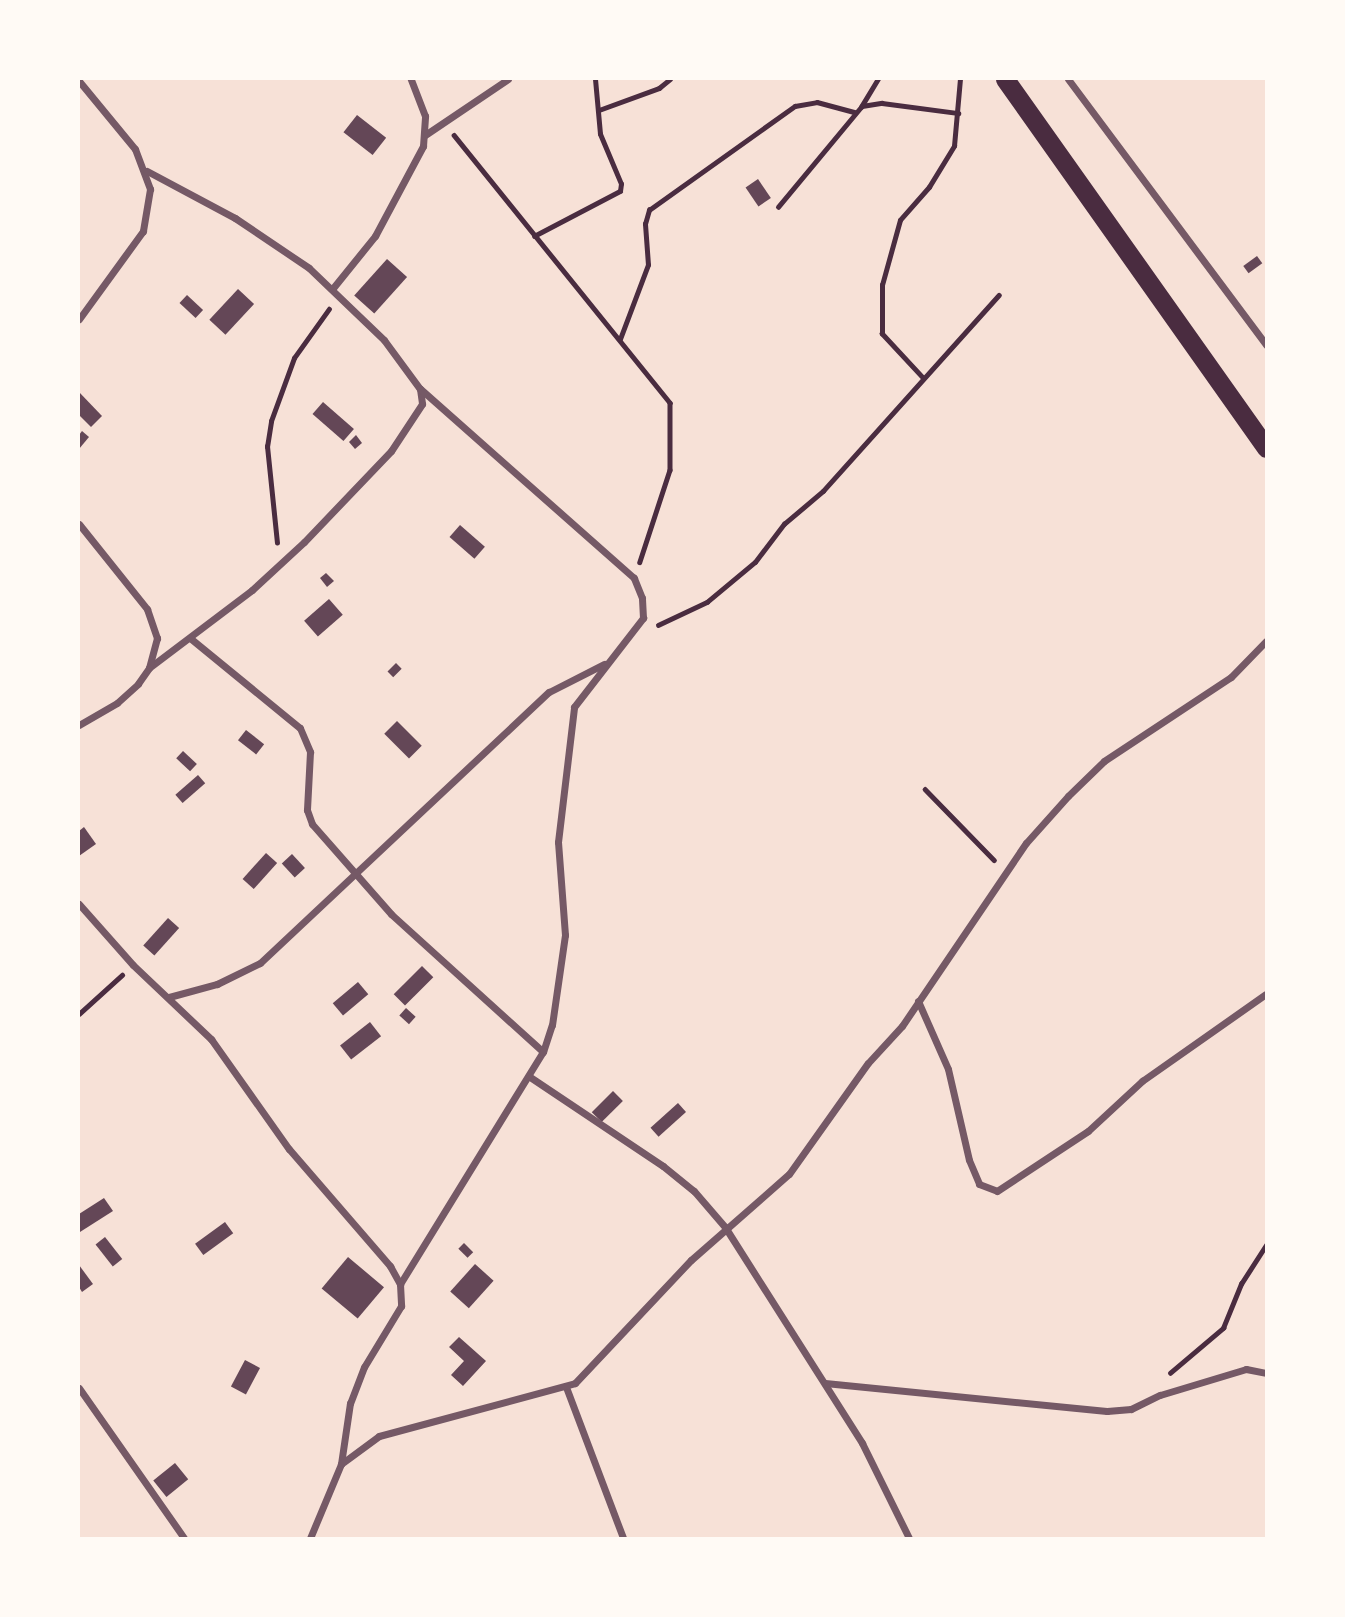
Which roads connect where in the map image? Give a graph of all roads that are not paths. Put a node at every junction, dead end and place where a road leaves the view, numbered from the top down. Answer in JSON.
{"nodes":[{"id":1,"x":411,"y":79,"type":"edge"},
{"id":2,"x":508,"y":79,"type":"edge"},
{"id":3,"x":1005,"y":79,"type":"edge"},
{"id":4,"x":1068,"y":79,"type":"edge"},
{"id":5,"x":79,"y":81,"type":"edge"},
{"id":6,"x":425,"y":135,"type":"junction"},
{"id":7,"x":147,"y":171,"type":"junction"},
{"id":8,"x":336,"y":291,"type":"junction"},
{"id":9,"x":79,"y":319,"type":"edge"},
{"id":10,"x":1266,"y":345,"type":"edge"},
{"id":11,"x":420,"y":389,"type":"junction"},
{"id":12,"x":1266,"y":448,"type":"edge"},
{"id":13,"x":79,"y":524,"type":"edge"},
{"id":14,"x":190,"y":638,"type":"junction"},
{"id":15,"x":1266,"y":641,"type":"edge"},
{"id":16,"x":611,"y":661,"type":"junction"},
{"id":17,"x":149,"y":668,"type":"junction"},
{"id":18,"x":79,"y":725,"type":"edge"},
{"id":19,"x":356,"y":873,"type":"junction"},
{"id":20,"x":79,"y":904,"type":"edge"},
{"id":21,"x":1266,"y":993,"type":"edge"},
{"id":22,"x":169,"y":997,"type":"junction"},
{"id":23,"x":918,"y":1001,"type":"junction"},
{"id":24,"x":543,"y":1052,"type":"junction"},
{"id":25,"x":530,"y":1077,"type":"junction"},
{"id":26,"x":725,"y":1227,"type":"junction"},
{"id":27,"x":400,"y":1284,"type":"junction"},
{"id":28,"x":1266,"y":1373,"type":"edge"},
{"id":29,"x":825,"y":1383,"type":"junction"},
{"id":30,"x":566,"y":1387,"type":"junction"},
{"id":31,"x":79,"y":1388,"type":"edge"},
{"id":32,"x":341,"y":1464,"type":"junction"},
{"id":33,"x":619,"y":1530,"type":"junction"},
{"id":34,"x":184,"y":1538,"type":"edge"},
{"id":35,"x":310,"y":1538,"type":"edge"},
{"id":36,"x":611,"y":1538,"type":"edge"},
{"id":37,"x":623,"y":1538,"type":"edge"},
{"id":38,"x":909,"y":1538,"type":"edge"}],
"edges":[{"from":1,"to":6,"type":"street"},
{"from":2,"to":6,"type":"street"},
{"from":3,"to":12,"type":"highway"},
{"from":4,"to":10,"type":"street"},
{"from":5,"to":7,"type":"street"},
{"from":6,"to":8,"type":"street"},
{"from":7,"to":8,"type":"street"},
{"from":7,"to":9,"type":"street"},
{"from":8,"to":11,"type":"street"},
{"from":11,"to":14,"type":"street"},
{"from":11,"to":16,"type":"street"},
{"from":13,"to":17,"type":"street"},
{"from":14,"to":17,"type":"street"},
{"from":14,"to":19,"type":"street"},
{"from":15,"to":23,"type":"street"},
{"from":16,"to":19,"type":"street"},
{"from":16,"to":24,"type":"street"},
{"from":17,"to":18,"type":"street"},
{"from":19,"to":22,"type":"street"},
{"from":19,"to":24,"type":"street"},
{"from":20,"to":22,"type":"street"},
{"from":21,"to":23,"type":"street"},
{"from":22,"to":27,"type":"street"},
{"from":23,"to":26,"type":"street"},
{"from":24,"to":25,"type":"street"},
{"from":25,"to":26,"type":"street"},
{"from":25,"to":27,"type":"street"},
{"from":26,"to":29,"type":"street"},
{"from":26,"to":30,"type":"street"},
{"from":27,"to":32,"type":"street"},
{"from":28,"to":29,"type":"street"},
{"from":29,"to":38,"type":"street"},
{"from":30,"to":32,"type":"street"},
{"from":30,"to":33,"type":"street"},
{"from":31,"to":34,"type":"street"},
{"from":32,"to":35,"type":"street"},
{"from":33,"to":36,"type":"street"},
{"from":33,"to":37,"type":"street"}]}
